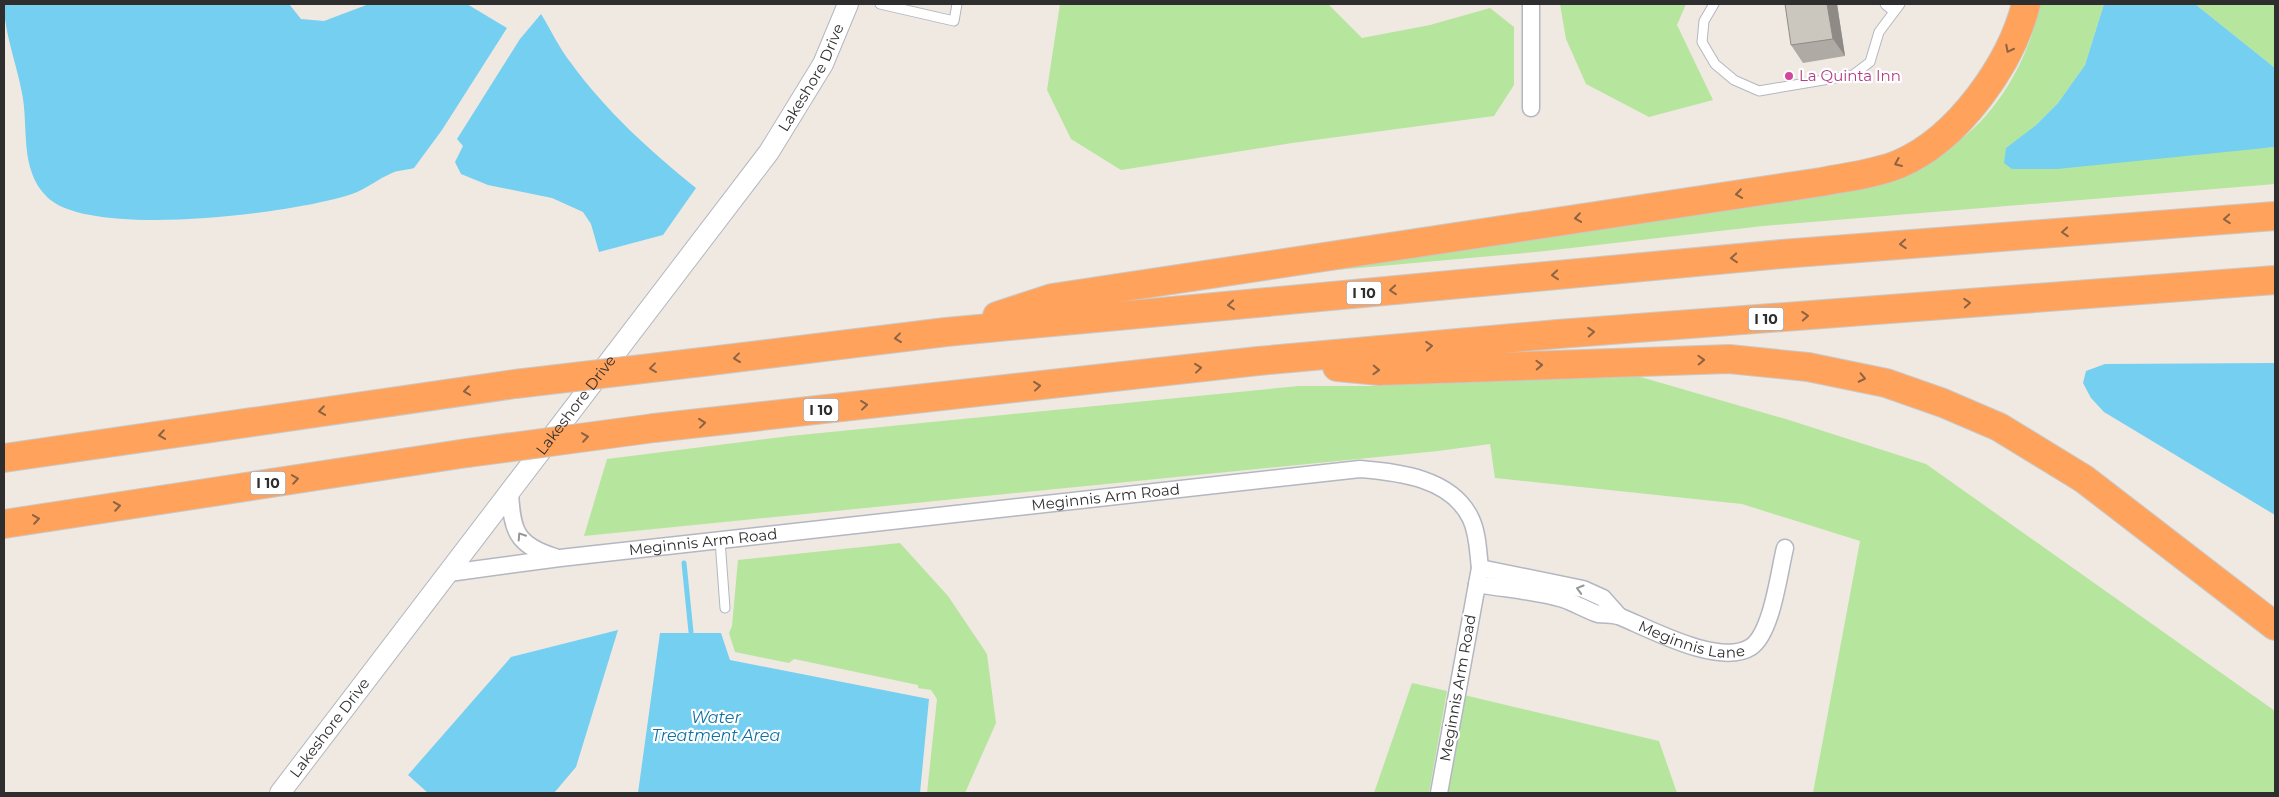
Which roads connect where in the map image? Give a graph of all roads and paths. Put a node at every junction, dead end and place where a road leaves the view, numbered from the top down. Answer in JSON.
{"nodes":[{"id":1,"x":848,"y":4,"type":"edge"},
{"id":2,"x":880,"y":4,"type":"edge"},
{"id":3,"x":957,"y":4,"type":"edge"},
{"id":4,"x":1531,"y":4,"type":"edge"},
{"id":5,"x":1714,"y":4,"type":"edge"},
{"id":6,"x":1885,"y":4,"type":"edge"},
{"id":7,"x":1900,"y":4,"type":"edge"},
{"id":8,"x":2026,"y":4,"type":"edge"},
{"id":9,"x":1893,"y":11,"type":"junction"},
{"id":10,"x":1532,"y":108,"type":"dead end"},
{"id":11,"x":2275,"y":216,"type":"edge"},
{"id":12,"x":2275,"y":280,"type":"edge"},
{"id":13,"x":946,"y":332,"type":"junction"},
{"id":14,"x":1258,"y":361,"type":"junction"},
{"id":15,"x":4,"y":458,"type":"edge"},
{"id":16,"x":510,"y":492,"type":"junction"},
{"id":17,"x":4,"y":524,"type":"edge"},
{"id":18,"x":720,"y":540,"type":"junction"},
{"id":19,"x":1785,"y":548,"type":"dead end"},
{"id":20,"x":560,"y":558,"type":"junction"},
{"id":21,"x":449,"y":573,"type":"junction"},
{"id":22,"x":1478,"y":576,"type":"junction"},
{"id":23,"x":725,"y":608,"type":"dead end"},
{"id":24,"x":2275,"y":626,"type":"edge"},
{"id":25,"x":280,"y":793,"type":"edge"},
{"id":26,"x":1439,"y":793,"type":"edge"}],
"edges":[{"from":1,"to":16,"type":"street","name":"Lakeshore Drive"},
{"from":2,"to":3,"type":"lane"},
{"from":4,"to":10,"type":"street"},
{"from":5,"to":9,"type":"lane"},
{"from":6,"to":9,"type":"lane"},
{"from":7,"to":9,"type":"lane"},
{"from":8,"to":13,"type":"highway","one_way":true},
{"from":11,"to":13,"type":"highway","number":"I 10","one_way":true},
{"from":14,"to":12,"type":"highway","number":"I 10","one_way":true},
{"from":13,"to":15,"type":"highway","number":"I 10","one_way":true,"bridge":true},
{"from":17,"to":14,"type":"highway","number":"I 10","one_way":true,"bridge":true},
{"from":14,"to":24,"type":"highway","one_way":true},
{"from":20,"to":16,"type":"street","one_way":true},
{"from":16,"to":21,"type":"street","name":"Lakeshore Drive"},
{"from":18,"to":20,"type":"street","name":"Meginnis Arm Road"},
{"from":18,"to":22,"type":"street","name":"Meginnis Arm Road"},
{"from":18,"to":23,"type":"lane"},
{"from":19,"to":22,"type":"street","name":"Meginnis Lane"},
{"from":20,"to":21,"type":"street","name":"Meginnis Arm Road"},
{"from":21,"to":25,"type":"street","name":"Lakeshore Drive"},
{"from":22,"to":26,"type":"street","name":"Meginnis Arm Road"}]}
